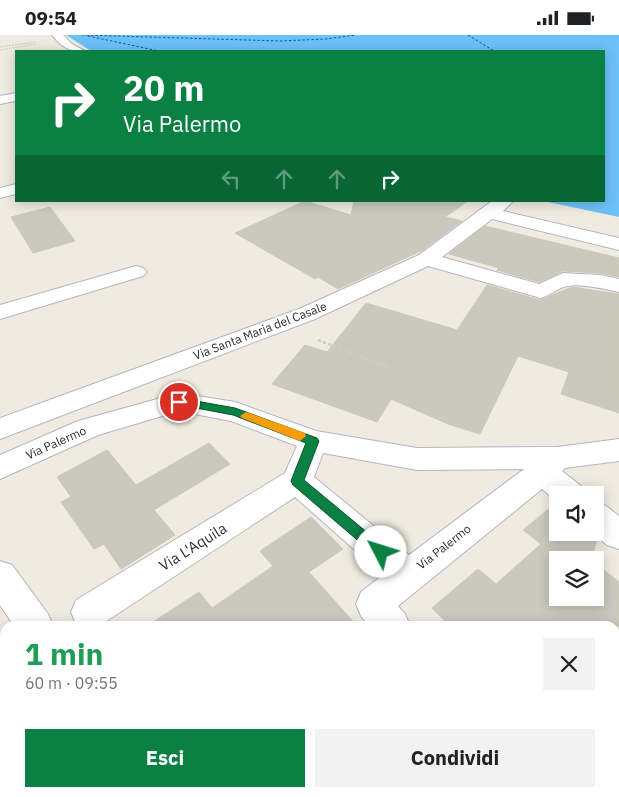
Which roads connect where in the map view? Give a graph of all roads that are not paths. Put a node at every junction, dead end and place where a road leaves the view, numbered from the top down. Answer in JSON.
{"nodes":[{"id":1,"x":59,"y":38,"type":"edge"},
{"id":2,"x":77,"y":50,"type":"edge"},
{"id":3,"x":15,"y":97,"type":"edge"},
{"id":4,"x":0,"y":101,"type":"edge"},
{"id":5,"x":15,"y":189,"type":"edge"},
{"id":6,"x":0,"y":193,"type":"edge"},
{"id":7,"x":497,"y":207,"type":"edge"},
{"id":8,"x":619,"y":244,"type":"edge"},
{"id":9,"x":426,"y":259,"type":"junction"},
{"id":10,"x":136,"y":271,"type":"dead end"},
{"id":11,"x":619,"y":286,"type":"edge"},
{"id":12,"x":0,"y":312,"type":"edge"},
{"id":13,"x":0,"y":429,"type":"edge"},
{"id":14,"x":313,"y":441,"type":"junction"},
{"id":15,"x":619,"y":450,"type":"edge"},
{"id":16,"x":550,"y":465,"type":"junction"},
{"id":17,"x":0,"y":468,"type":"edge"},
{"id":18,"x":297,"y":481,"type":"junction"},
{"id":19,"x":564,"y":486,"type":"edge"},
{"id":20,"x":604,"y":522,"type":"edge"},
{"id":21,"x":619,"y":535,"type":"edge"},
{"id":22,"x":408,"y":575,"type":"junction"},
{"id":23,"x":0,"y":577,"type":"edge"},
{"id":24,"x":89,"y":612,"type":"dead end"},
{"id":25,"x":31,"y":621,"type":"edge"},
{"id":26,"x":388,"y":621,"type":"edge"}],
"edges":[{"from":1,"to":2,"type":"street"},
{"from":3,"to":4,"type":"street"},
{"from":5,"to":6,"type":"street"},
{"from":7,"to":8,"type":"street"},
{"from":7,"to":9,"type":"street","name":"Via Santa Maria del Casale"},
{"from":9,"to":11,"type":"street"},
{"from":9,"to":13,"type":"street","name":"Via Santa Maria del Casale"},
{"from":10,"to":12,"type":"street"},
{"from":14,"to":16,"type":"street","name":"Via Palermo"},
{"from":14,"to":17,"type":"street","name":"Via Palermo"},
{"from":14,"to":18,"type":"street"},
{"from":15,"to":16,"type":"street","name":"Via Palermo"},
{"from":16,"to":19,"type":"street"},
{"from":16,"to":22,"type":"street","name":"Via Palermo"},
{"from":18,"to":22,"type":"street","name":"Via Palermo"},
{"from":18,"to":24,"type":"street","name":"Via L'Aquila"},
{"from":20,"to":21,"type":"street"},
{"from":22,"to":26,"type":"street"},
{"from":23,"to":25,"type":"street"}]}
